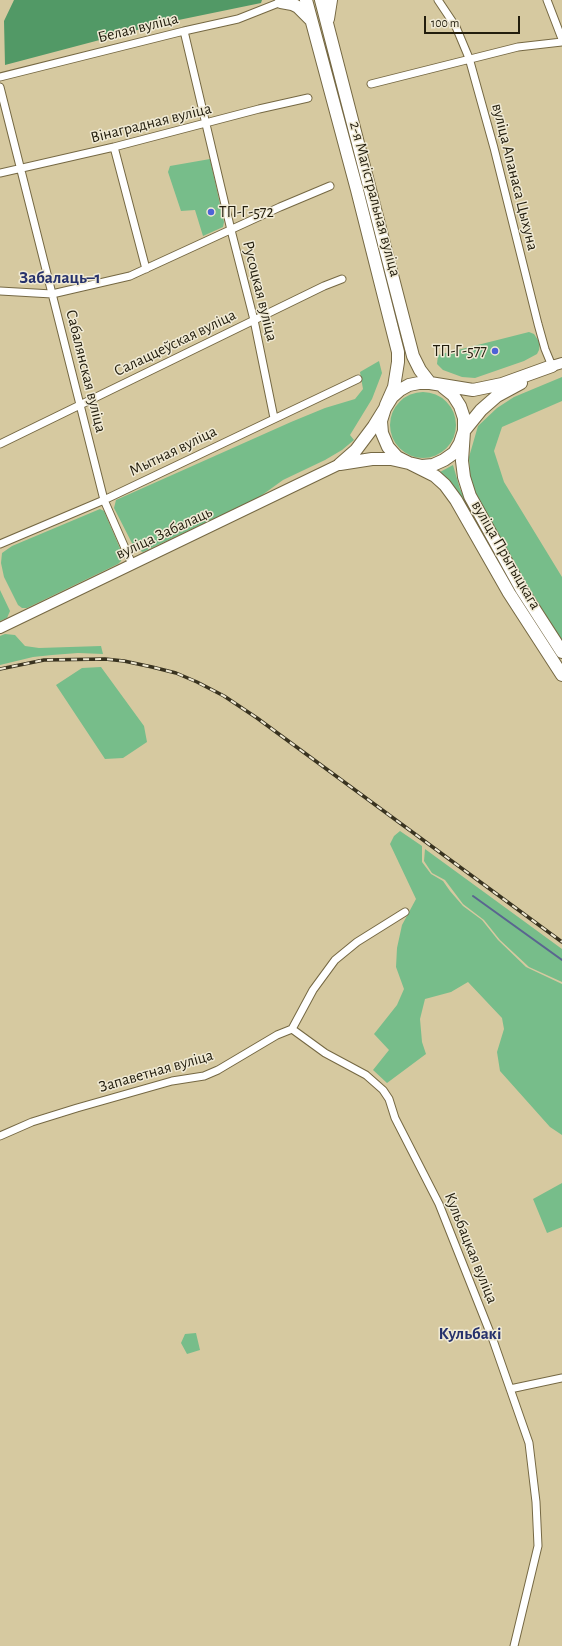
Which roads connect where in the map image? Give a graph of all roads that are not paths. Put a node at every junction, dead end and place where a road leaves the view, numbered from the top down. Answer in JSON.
{"nodes":[{"id":1,"x":306,"y":0,"type":"edge"},
{"id":2,"x":321,"y":0,"type":"edge"},
{"id":3,"x":331,"y":0,"type":"edge"},
{"id":4,"x":438,"y":0,"type":"edge"},
{"id":5,"x":548,"y":0,"type":"edge"},
{"id":6,"x":283,"y":1,"type":"edge"},
{"id":7,"x":311,"y":21,"type":"junction"},
{"id":8,"x":328,"y":26,"type":"junction"},
{"id":9,"x":184,"y":30,"type":"junction"},
{"id":10,"x":562,"y":40,"type":"edge"},
{"id":11,"x":469,"y":58,"type":"junction"},
{"id":12,"x":0,"y":77,"type":"edge"},
{"id":13,"x":371,"y":84,"type":"dead end"},
{"id":14,"x":0,"y":87,"type":"edge"},
{"id":15,"x":308,"y":98,"type":"dead end"},
{"id":16,"x":205,"y":124,"type":"junction"},
{"id":17,"x":114,"y":147,"type":"junction"},
{"id":18,"x":21,"y":168,"type":"junction"},
{"id":19,"x":0,"y":173,"type":"edge"},
{"id":20,"x":330,"y":186,"type":"dead end"},
{"id":21,"x":230,"y":230,"type":"junction"},
{"id":22,"x":146,"y":269,"type":"junction"},
{"id":23,"x":342,"y":279,"type":"dead end"},
{"id":24,"x":0,"y":291,"type":"edge"},
{"id":25,"x":52,"y":294,"type":"junction"},
{"id":26,"x":254,"y":320,"type":"junction"},
{"id":27,"x":557,"y":364,"type":"edge"},
{"id":28,"x":358,"y":379,"type":"dead end"},
{"id":29,"x":430,"y":383,"type":"junction"},
{"id":30,"x":80,"y":404,"type":"junction"},
{"id":31,"x":386,"y":405,"type":"junction"},
{"id":32,"x":274,"y":418,"type":"junction"},
{"id":33,"x":464,"y":431,"type":"junction"},
{"id":34,"x":0,"y":444,"type":"edge"},
{"id":35,"x":340,"y":464,"type":"junction"},
{"id":36,"x":410,"y":464,"type":"junction"},
{"id":37,"x":104,"y":500,"type":"junction"},
{"id":38,"x":0,"y":544,"type":"edge"},
{"id":39,"x":132,"y":564,"type":"junction"},
{"id":40,"x":0,"y":628,"type":"edge"},
{"id":41,"x":562,"y":652,"type":"edge"},
{"id":42,"x":562,"y":675,"type":"edge"},
{"id":43,"x":405,"y":912,"type":"dead end"},
{"id":44,"x":292,"y":1029,"type":"junction"},
{"id":45,"x":0,"y":1136,"type":"edge"},
{"id":46,"x":562,"y":1378,"type":"edge"},
{"id":47,"x":510,"y":1389,"type":"junction"},
{"id":48,"x":514,"y":1646,"type":"edge"}],
"edges":[{"from":1,"to":7,"type":"main road","name":"2-я Магістральная вуліца"},
{"from":2,"to":8,"type":"main road","name":"2-я Магістральная вуліца"},
{"from":3,"to":8,"type":"main road"},
{"from":4,"to":11,"type":"street","name":"вуліца Апанаса Цыхуна"},
{"from":5,"to":10,"type":"street"},
{"from":6,"to":7,"type":"main road"},
{"from":6,"to":9,"type":"street","name":"Белая вуліца"},
{"from":7,"to":31,"type":"main road","name":"2-я Магістральная вуліца"},
{"from":8,"to":29,"type":"main road","name":"2-я Магістральная вуліца"},
{"from":9,"to":12,"type":"street","name":"Белая вуліца"},
{"from":9,"to":16,"type":"street","name":"Русоцкая вуліца"},
{"from":10,"to":11,"type":"street"},
{"from":11,"to":13,"type":"street"},
{"from":11,"to":27,"type":"street","name":"вуліца Апанаса Цыхуна"},
{"from":14,"to":18,"type":"street","name":"Сабалянская вуліца"},
{"from":15,"to":16,"type":"street","name":"Вінаградная вуліца"},
{"from":16,"to":17,"type":"street","name":"Вінаградная вуліца"},
{"from":16,"to":21,"type":"street","name":"Русоцкая вуліца"},
{"from":17,"to":18,"type":"street","name":"Вінаградная вуліца"},
{"from":17,"to":22,"type":"street"},
{"from":18,"to":19,"type":"street","name":"Вінаградная вуліца"},
{"from":18,"to":25,"type":"street","name":"Сабалянская вуліца"},
{"from":20,"to":21,"type":"street"},
{"from":21,"to":22,"type":"street"},
{"from":21,"to":26,"type":"street","name":"Русоцкая вуліца"},
{"from":22,"to":25,"type":"street"},
{"from":23,"to":26,"type":"street","name":"Салаццеўская вуліца"},
{"from":24,"to":25,"type":"street"},
{"from":25,"to":30,"type":"street","name":"Сабалянская вуліца"},
{"from":26,"to":30,"type":"street","name":"Салаццеўская вуліца"},
{"from":26,"to":32,"type":"street","name":"Русоцкая вуліца"},
{"from":27,"to":29,"type":"main road"},
{"from":27,"to":33,"type":"main road"},
{"from":28,"to":32,"type":"street","name":"Мытная вуліца"},
{"from":29,"to":31,"type":"main road"},
{"from":29,"to":33,"type":"main road"},
{"from":30,"to":34,"type":"street","name":"Салаццеўская вуліца"},
{"from":30,"to":37,"type":"street","name":"Сабалянская вуліца"},
{"from":31,"to":35,"type":"main road"},
{"from":31,"to":36,"type":"main road"},
{"from":32,"to":37,"type":"street","name":"Мытная вуліца"},
{"from":33,"to":36,"type":"main road"},
{"from":33,"to":41,"type":"main road","name":"вуліца Прытыцкага"},
{"from":35,"to":36,"type":"main road"},
{"from":35,"to":39,"type":"street","name":"вуліца Забалаць"},
{"from":36,"to":42,"type":"main road","name":"вуліца Прытыцкага"},
{"from":37,"to":38,"type":"street","name":"Мытная вуліца"},
{"from":37,"to":39,"type":"street","name":"Сабалянская вуліца"},
{"from":39,"to":40,"type":"street","name":"вуліца Забалаць"},
{"from":43,"to":44,"type":"street"},
{"from":44,"to":45,"type":"street","name":"Запаветная вуліца"},
{"from":44,"to":47,"type":"street","name":"Кульбацкая вуліца"},
{"from":46,"to":47,"type":"street"},
{"from":47,"to":48,"type":"street","name":"Кульбацкая вуліца"}]}
